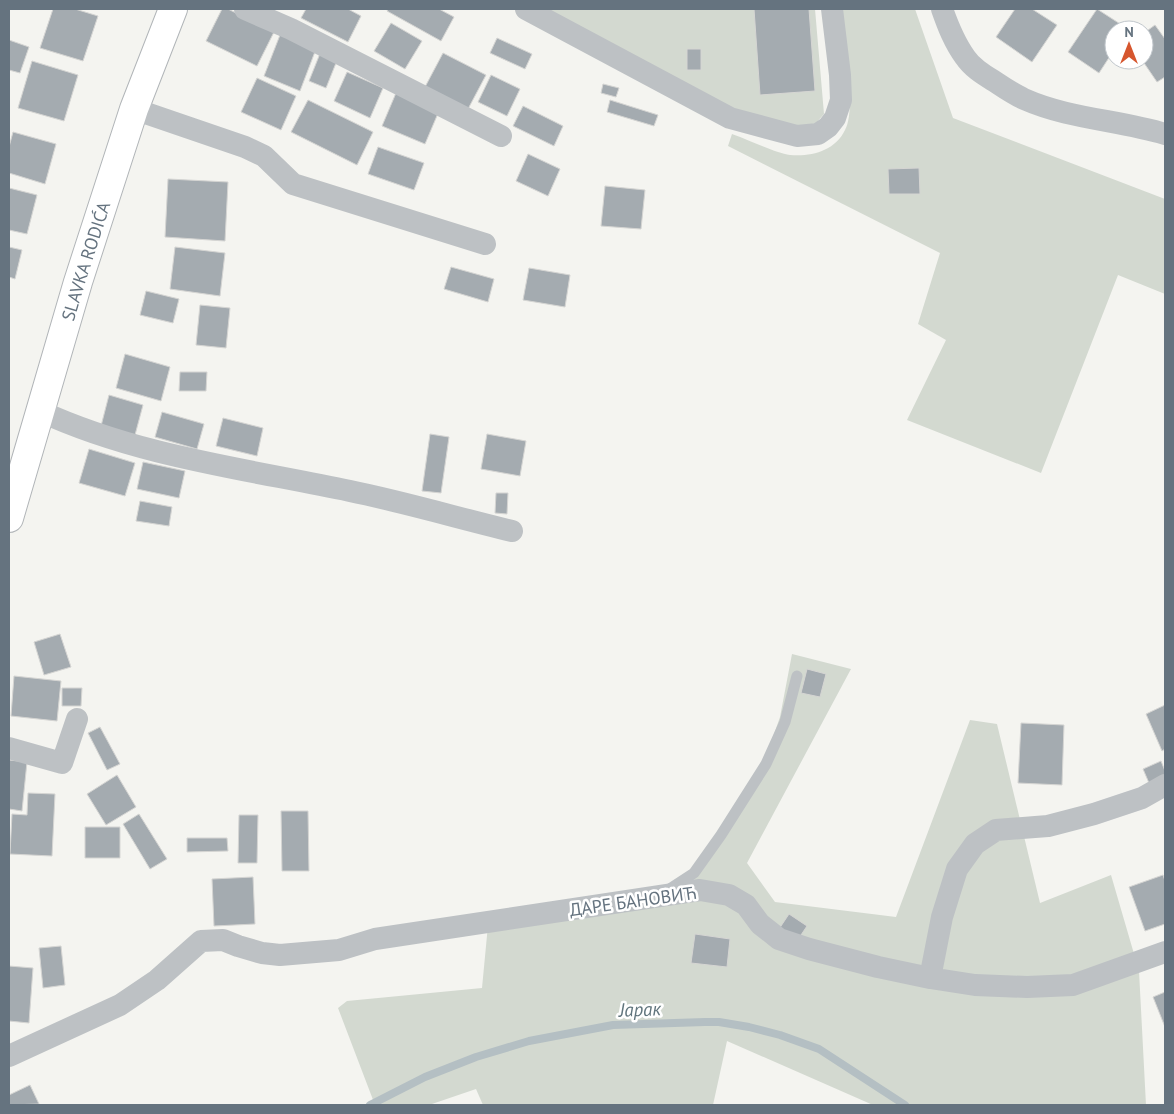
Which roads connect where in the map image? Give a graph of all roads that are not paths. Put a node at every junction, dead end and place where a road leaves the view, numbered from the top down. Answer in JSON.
{"nodes":[{"id":1,"x":173,"y":9,"type":"edge"},
{"id":2,"x":245,"y":9,"type":"edge"},
{"id":3,"x":526,"y":9,"type":"edge"},
{"id":4,"x":832,"y":9,"type":"edge"},
{"id":5,"x":942,"y":9,"type":"edge"},
{"id":6,"x":134,"y":109,"type":"junction"},
{"id":7,"x":1165,"y":134,"type":"edge"},
{"id":8,"x":501,"y":136,"type":"dead end"},
{"id":9,"x":485,"y":244,"type":"dead end"},
{"id":10,"x":40,"y":411,"type":"junction"},
{"id":11,"x":9,"y":518,"type":"edge"},
{"id":12,"x":512,"y":531,"type":"dead end"},
{"id":13,"x":797,"y":676,"type":"dead end"},
{"id":14,"x":77,"y":719,"type":"dead end"},
{"id":15,"x":9,"y":748,"type":"edge"},
{"id":16,"x":1165,"y":784,"type":"edge"},
{"id":17,"x":660,"y":895,"type":"junction"},
{"id":18,"x":1155,"y":956,"type":"edge"},
{"id":19,"x":930,"y":978,"type":"junction"},
{"id":20,"x":9,"y":1056,"type":"edge"}],
"edges":[{"from":1,"to":6,"type":"main road","name":"SLAVKA RODIĆA"},
{"from":2,"to":8,"type":"street"},
{"from":3,"to":4,"type":"street"},
{"from":5,"to":7,"type":"street"},
{"from":6,"to":9,"type":"street"},
{"from":6,"to":10,"type":"main road","name":"SLAVKA RODIĆA"},
{"from":10,"to":11,"type":"main road","name":"SLAVKA RODIĆA"},
{"from":10,"to":12,"type":"street"},
{"from":13,"to":17,"type":"lane"},
{"from":14,"to":15,"type":"street"},
{"from":16,"to":19,"type":"street"},
{"from":17,"to":19,"type":"street","name":"ДАРЕ БАНОВИЋ"},
{"from":17,"to":20,"type":"street","name":"ДАРЕ БАНОВИЋ"},
{"from":18,"to":19,"type":"street","name":"ДАРЕ БАНОВИЋ"}]}
